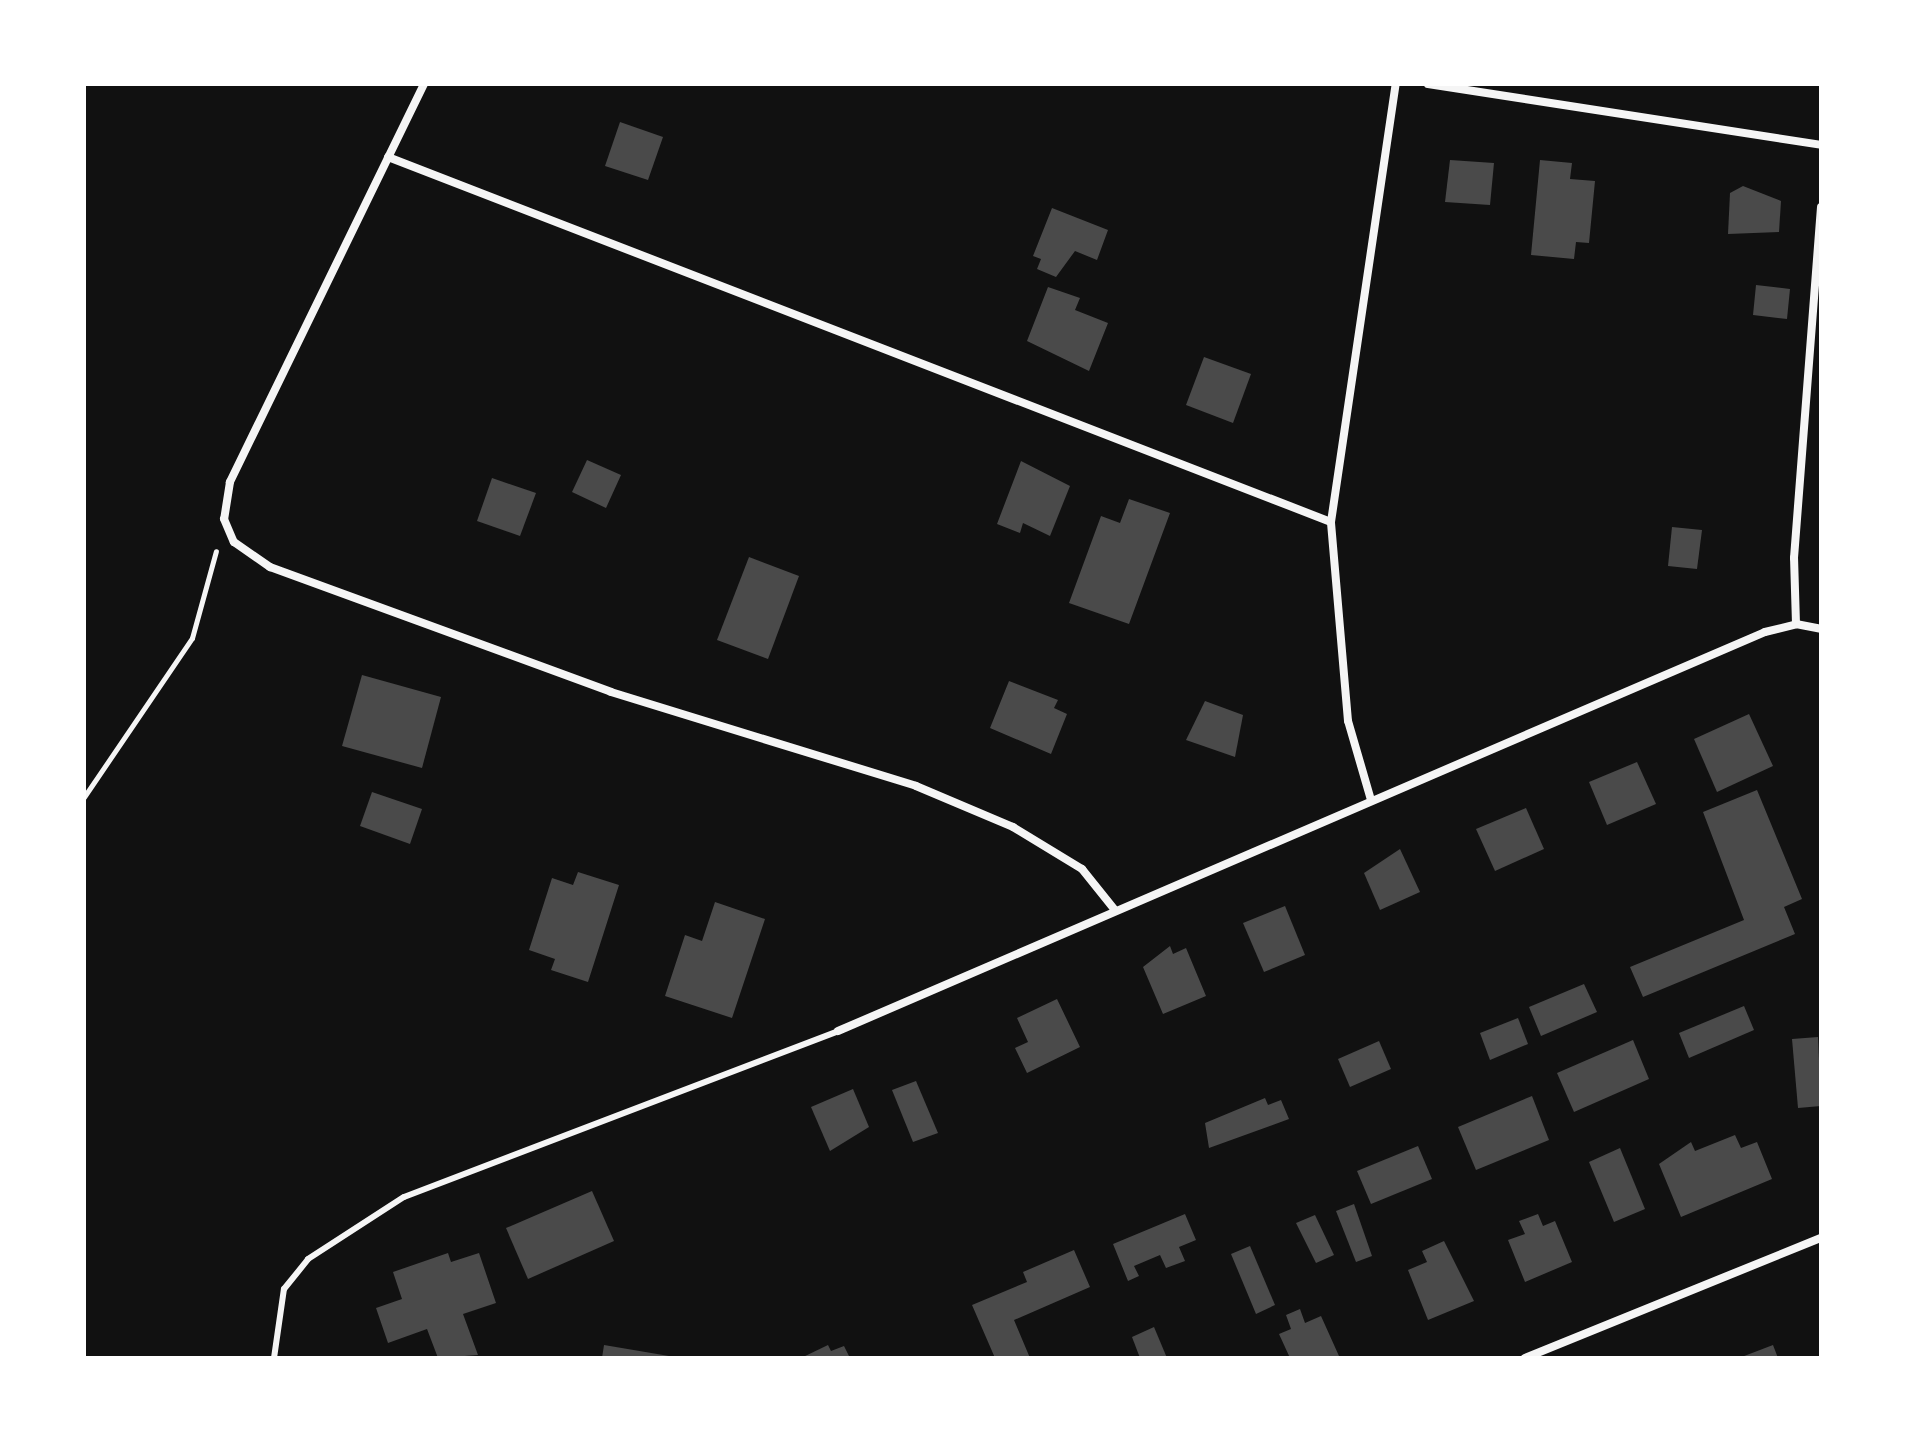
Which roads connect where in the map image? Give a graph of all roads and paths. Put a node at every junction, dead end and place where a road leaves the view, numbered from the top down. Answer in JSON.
{"nodes":[{"id":1,"x":424,"y":84,"type":"edge"},
{"id":2,"x":1396,"y":84,"type":"edge"},
{"id":3,"x":1428,"y":84,"type":"edge"},
{"id":4,"x":1821,"y":145,"type":"edge"},
{"id":5,"x":388,"y":157,"type":"junction"},
{"id":6,"x":1821,"y":207,"type":"edge"},
{"id":7,"x":224,"y":519,"type":"junction"},
{"id":8,"x":1331,"y":522,"type":"junction"},
{"id":9,"x":1796,"y":624,"type":"junction"},
{"id":10,"x":1821,"y":629,"type":"edge"},
{"id":11,"x":84,"y":797,"type":"edge"},
{"id":12,"x":1371,"y":800,"type":"junction"},
{"id":13,"x":1114,"y":909,"type":"junction"},
{"id":14,"x":838,"y":1031,"type":"joint"},
{"id":15,"x":1821,"y":1238,"type":"edge"},
{"id":16,"x":274,"y":1358,"type":"edge"},
{"id":17,"x":1525,"y":1358,"type":"edge"}],
"edges":[{"from":1,"to":5,"type":"street"},
{"from":2,"to":8,"type":"street"},
{"from":3,"to":4,"type":"street"},
{"from":5,"to":7,"type":"street"},
{"from":5,"to":8,"type":"street"},
{"from":6,"to":9,"type":"street"},
{"from":7,"to":11,"type":"path"},
{"from":7,"to":13,"type":"street"},
{"from":8,"to":12,"type":"street"},
{"from":9,"to":10,"type":"street"},
{"from":9,"to":12,"type":"street"},
{"from":12,"to":13,"type":"street"},
{"from":13,"to":14,"type":"street"},
{"from":14,"to":16,"type":"lane"},
{"from":15,"to":17,"type":"street"}]}
